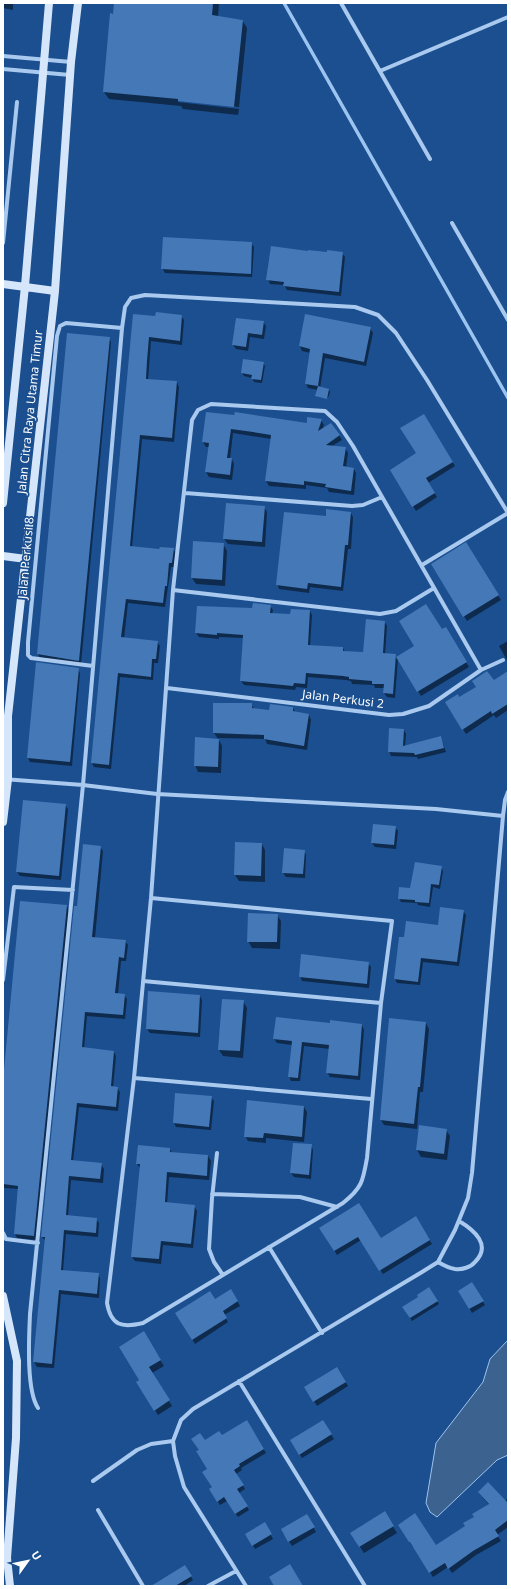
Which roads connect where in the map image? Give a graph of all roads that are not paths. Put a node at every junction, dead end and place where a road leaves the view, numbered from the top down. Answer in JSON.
{"nodes":[{"id":1,"x":49,"y":3,"type":"edge"},
{"id":2,"x":78,"y":3,"type":"edge"},
{"id":3,"x":341,"y":3,"type":"edge"},
{"id":4,"x":508,"y":17,"type":"edge"},
{"id":5,"x":3,"y":56,"type":"edge"},
{"id":6,"x":45,"y":60,"type":"junction"},
{"id":7,"x":71,"y":62,"type":"junction"},
{"id":8,"x":3,"y":69,"type":"edge"},
{"id":9,"x":380,"y":71,"type":"junction"},
{"id":10,"x":44,"y":73,"type":"junction"},
{"id":11,"x":70,"y":75,"type":"junction"},
{"id":12,"x":17,"y":102,"type":"dead end"},
{"id":13,"x":430,"y":159,"type":"dead end"},
{"id":14,"x":452,"y":223,"type":"dead end"},
{"id":15,"x":3,"y":243,"type":"edge"},
{"id":16,"x":3,"y":284,"type":"edge"},
{"id":17,"x":25,"y":286,"type":"junction"},
{"id":18,"x":54,"y":291,"type":"junction"},
{"id":19,"x":508,"y":320,"type":"edge"},
{"id":20,"x":122,"y":328,"type":"junction"},
{"id":21,"x":185,"y":493,"type":"junction"},
{"id":22,"x":382,"y":497,"type":"junction"},
{"id":23,"x":3,"y":503,"type":"edge"},
{"id":24,"x":508,"y":513,"type":"edge"},
{"id":25,"x":3,"y":556,"type":"edge"},
{"id":26,"x":26,"y":559,"type":"junction"},
{"id":27,"x":422,"y":565,"type":"junction"},
{"id":28,"x":434,"y":588,"type":"junction"},
{"id":29,"x":173,"y":590,"type":"junction"},
{"id":30,"x":503,"y":660,"type":"dead end"},
{"id":31,"x":93,"y":666,"type":"junction"},
{"id":32,"x":481,"y":670,"type":"junction"},
{"id":33,"x":167,"y":688,"type":"junction"},
{"id":34,"x":5,"y":779,"type":"edge"},
{"id":35,"x":83,"y":785,"type":"junction"},
{"id":36,"x":508,"y":792,"type":"edge"},
{"id":37,"x":157,"y":794,"type":"junction"},
{"id":38,"x":503,"y":816,"type":"junction"},
{"id":39,"x":3,"y":822,"type":"edge"},
{"id":40,"x":73,"y":890,"type":"junction"},
{"id":41,"x":151,"y":898,"type":"junction"},
{"id":42,"x":3,"y":980,"type":"edge"},
{"id":43,"x":143,"y":981,"type":"junction"},
{"id":44,"x":381,"y":1003,"type":"junction"},
{"id":45,"x":134,"y":1078,"type":"junction"},
{"id":46,"x":371,"y":1099,"type":"junction"},
{"id":47,"x":217,"y":1153,"type":"dead end"},
{"id":48,"x":212,"y":1194,"type":"junction"},
{"id":49,"x":337,"y":1207,"type":"junction"},
{"id":50,"x":459,"y":1221,"type":"junction"},
{"id":51,"x":3,"y":1233,"type":"edge"},
{"id":52,"x":38,"y":1243,"type":"junction"},
{"id":53,"x":269,"y":1247,"type":"junction"},
{"id":54,"x":438,"y":1262,"type":"junction"},
{"id":55,"x":223,"y":1275,"type":"junction"},
{"id":56,"x":3,"y":1296,"type":"edge"},
{"id":57,"x":322,"y":1333,"type":"junction"},
{"id":58,"x":239,"y":1381,"type":"junction"},
{"id":59,"x":38,"y":1408,"type":"dead end"},
{"id":60,"x":173,"y":1441,"type":"junction"},
{"id":61,"x":93,"y":1481,"type":"dead end"},
{"id":62,"x":98,"y":1510,"type":"dead end"},
{"id":63,"x":236,"y":1571,"type":"junction"},
{"id":64,"x":10,"y":1586,"type":"edge"},
{"id":65,"x":143,"y":1586,"type":"edge"},
{"id":66,"x":208,"y":1586,"type":"edge"},
{"id":67,"x":246,"y":1586,"type":"edge"},
{"id":68,"x":365,"y":1586,"type":"edge"}],
"edges":[{"from":1,"to":6,"type":"main road","name":"Jalan Citra Raya Utama Timur"},
{"from":2,"to":7,"type":"main road","name":"Jalan Citra Raya Utama Timur"},
{"from":3,"to":9,"type":"street"},
{"from":4,"to":9,"type":"street"},
{"from":5,"to":6,"type":"street"},
{"from":6,"to":7,"type":"street"},
{"from":6,"to":10,"type":"main road","name":"Jalan Citra Raya Utama Timur"},
{"from":7,"to":11,"type":"main road","name":"Jalan Citra Raya Utama Timur"},
{"from":8,"to":10,"type":"street"},
{"from":9,"to":13,"type":"street"},
{"from":10,"to":11,"type":"street"},
{"from":10,"to":17,"type":"main road","name":"Jalan Citra Raya Utama Timur"},
{"from":11,"to":18,"type":"main road","name":"Jalan Citra Raya Utama Timur"},
{"from":12,"to":15,"type":"street"},
{"from":14,"to":19,"type":"street"},
{"from":16,"to":17,"type":"main road"},
{"from":17,"to":18,"type":"main road"},
{"from":17,"to":23,"type":"main road","name":"Jalan Citra Raya Utama Timur"},
{"from":18,"to":26,"type":"main road","name":"Jalan Citra Raya Utama Timur"},
{"from":20,"to":24,"type":"street"},
{"from":20,"to":31,"type":"street"},
{"from":20,"to":31,"type":"street","name":"Jalan Perkusi 8"},
{"from":21,"to":22,"type":"street"},
{"from":21,"to":22,"type":"street"},
{"from":21,"to":29,"type":"street"},
{"from":22,"to":27,"type":"street"},
{"from":24,"to":27,"type":"street"},
{"from":25,"to":26,"type":"main road"},
{"from":26,"to":34,"type":"main road","name":"Jalan Citra Raya Utama Timur"},
{"from":27,"to":28,"type":"street"},
{"from":28,"to":29,"type":"street"},
{"from":28,"to":32,"type":"street"},
{"from":29,"to":33,"type":"street"},
{"from":30,"to":32,"type":"street","name":"Jalan Perkusi 2"},
{"from":31,"to":35,"type":"street"},
{"from":32,"to":33,"type":"street","name":"Jalan Perkusi 2"},
{"from":33,"to":37,"type":"street"},
{"from":34,"to":35,"type":"street"},
{"from":34,"to":39,"type":"main road","name":"Jalan Citra Raya Utama Timur"},
{"from":35,"to":37,"type":"street"},
{"from":35,"to":40,"type":"street"},
{"from":36,"to":38,"type":"street"},
{"from":37,"to":38,"type":"street"},
{"from":37,"to":41,"type":"street"},
{"from":38,"to":50,"type":"street"},
{"from":40,"to":42,"type":"street"},
{"from":40,"to":52,"type":"street"},
{"from":41,"to":43,"type":"street"},
{"from":41,"to":44,"type":"street"},
{"from":43,"to":44,"type":"street"},
{"from":43,"to":45,"type":"street"},
{"from":44,"to":46,"type":"street"},
{"from":45,"to":46,"type":"street"},
{"from":45,"to":55,"type":"street"},
{"from":46,"to":49,"type":"street"},
{"from":47,"to":48,"type":"street"},
{"from":48,"to":49,"type":"street"},
{"from":48,"to":55,"type":"street"},
{"from":49,"to":53,"type":"street"},
{"from":50,"to":54,"type":"street"},
{"from":50,"to":54,"type":"street"},
{"from":51,"to":52,"type":"street"},
{"from":52,"to":59,"type":"street"},
{"from":53,"to":55,"type":"street"},
{"from":53,"to":57,"type":"street"},
{"from":54,"to":57,"type":"street"},
{"from":56,"to":64,"type":"main road"},
{"from":57,"to":58,"type":"street"},
{"from":58,"to":60,"type":"street"},
{"from":58,"to":68,"type":"street"},
{"from":60,"to":61,"type":"street"},
{"from":60,"to":63,"type":"street"},
{"from":62,"to":65,"type":"street"},
{"from":63,"to":66,"type":"street"},
{"from":63,"to":67,"type":"street"}]}
